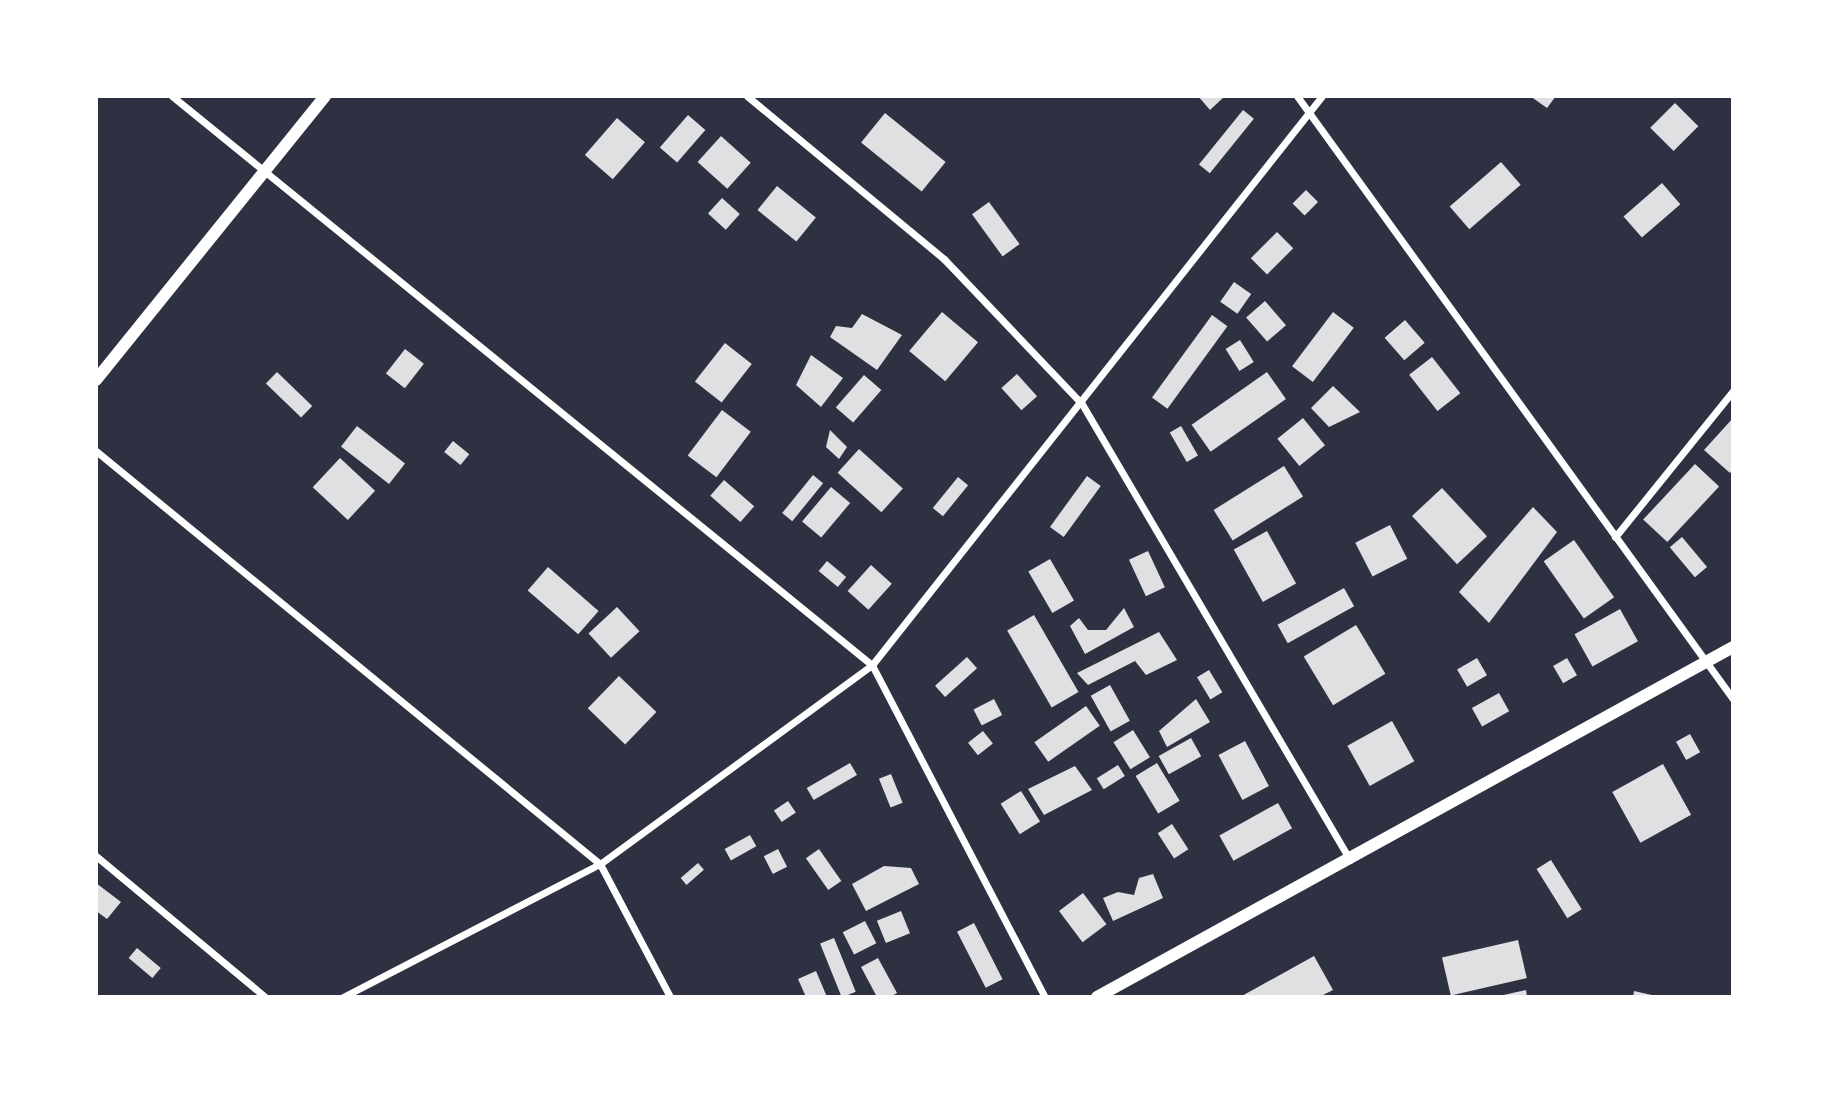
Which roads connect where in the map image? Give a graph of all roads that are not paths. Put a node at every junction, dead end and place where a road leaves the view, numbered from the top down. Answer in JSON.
{"nodes":[{"id":1,"x":172,"y":96,"type":"edge"},
{"id":2,"x":325,"y":96,"type":"edge"},
{"id":3,"x":747,"y":96,"type":"edge"},
{"id":4,"x":1297,"y":96,"type":"edge"},
{"id":5,"x":1322,"y":96,"type":"edge"},
{"id":6,"x":1309,"y":113,"type":"junction"},
{"id":7,"x":265,"y":172,"type":"junction"},
{"id":8,"x":96,"y":380,"type":"edge"},
{"id":9,"x":1733,"y":391,"type":"edge"},
{"id":10,"x":1082,"y":404,"type":"junction"},
{"id":11,"x":96,"y":452,"type":"edge"},
{"id":12,"x":1615,"y":537,"type":"junction"},
{"id":13,"x":1733,"y":647,"type":"edge"},
{"id":14,"x":1705,"y":662,"type":"junction"},
{"id":15,"x":872,"y":665,"type":"junction"},
{"id":16,"x":1733,"y":699,"type":"edge"},
{"id":17,"x":96,"y":856,"type":"edge"},
{"id":18,"x":1350,"y":860,"type":"junction"},
{"id":19,"x":600,"y":864,"type":"junction"},
{"id":20,"x":1103,"y":995,"type":"edge"},
{"id":21,"x":265,"y":997,"type":"edge"},
{"id":22,"x":343,"y":997,"type":"edge"},
{"id":23,"x":670,"y":997,"type":"edge"},
{"id":24,"x":1045,"y":997,"type":"edge"}],
"edges":[{"from":1,"to":7,"type":"street"},
{"from":2,"to":7,"type":"street"},
{"from":3,"to":10,"type":"street"},
{"from":4,"to":6,"type":"street"},
{"from":5,"to":6,"type":"street"},
{"from":6,"to":10,"type":"street"},
{"from":6,"to":12,"type":"street"},
{"from":7,"to":8,"type":"street"},
{"from":7,"to":15,"type":"street"},
{"from":9,"to":12,"type":"street"},
{"from":10,"to":15,"type":"street"},
{"from":10,"to":18,"type":"street"},
{"from":11,"to":19,"type":"street"},
{"from":12,"to":14,"type":"street"},
{"from":13,"to":14,"type":"street"},
{"from":14,"to":16,"type":"street"},
{"from":14,"to":18,"type":"street"},
{"from":15,"to":19,"type":"street"},
{"from":15,"to":24,"type":"street"},
{"from":17,"to":21,"type":"street"},
{"from":18,"to":20,"type":"street"},
{"from":19,"to":22,"type":"street"},
{"from":19,"to":23,"type":"street"}]}
